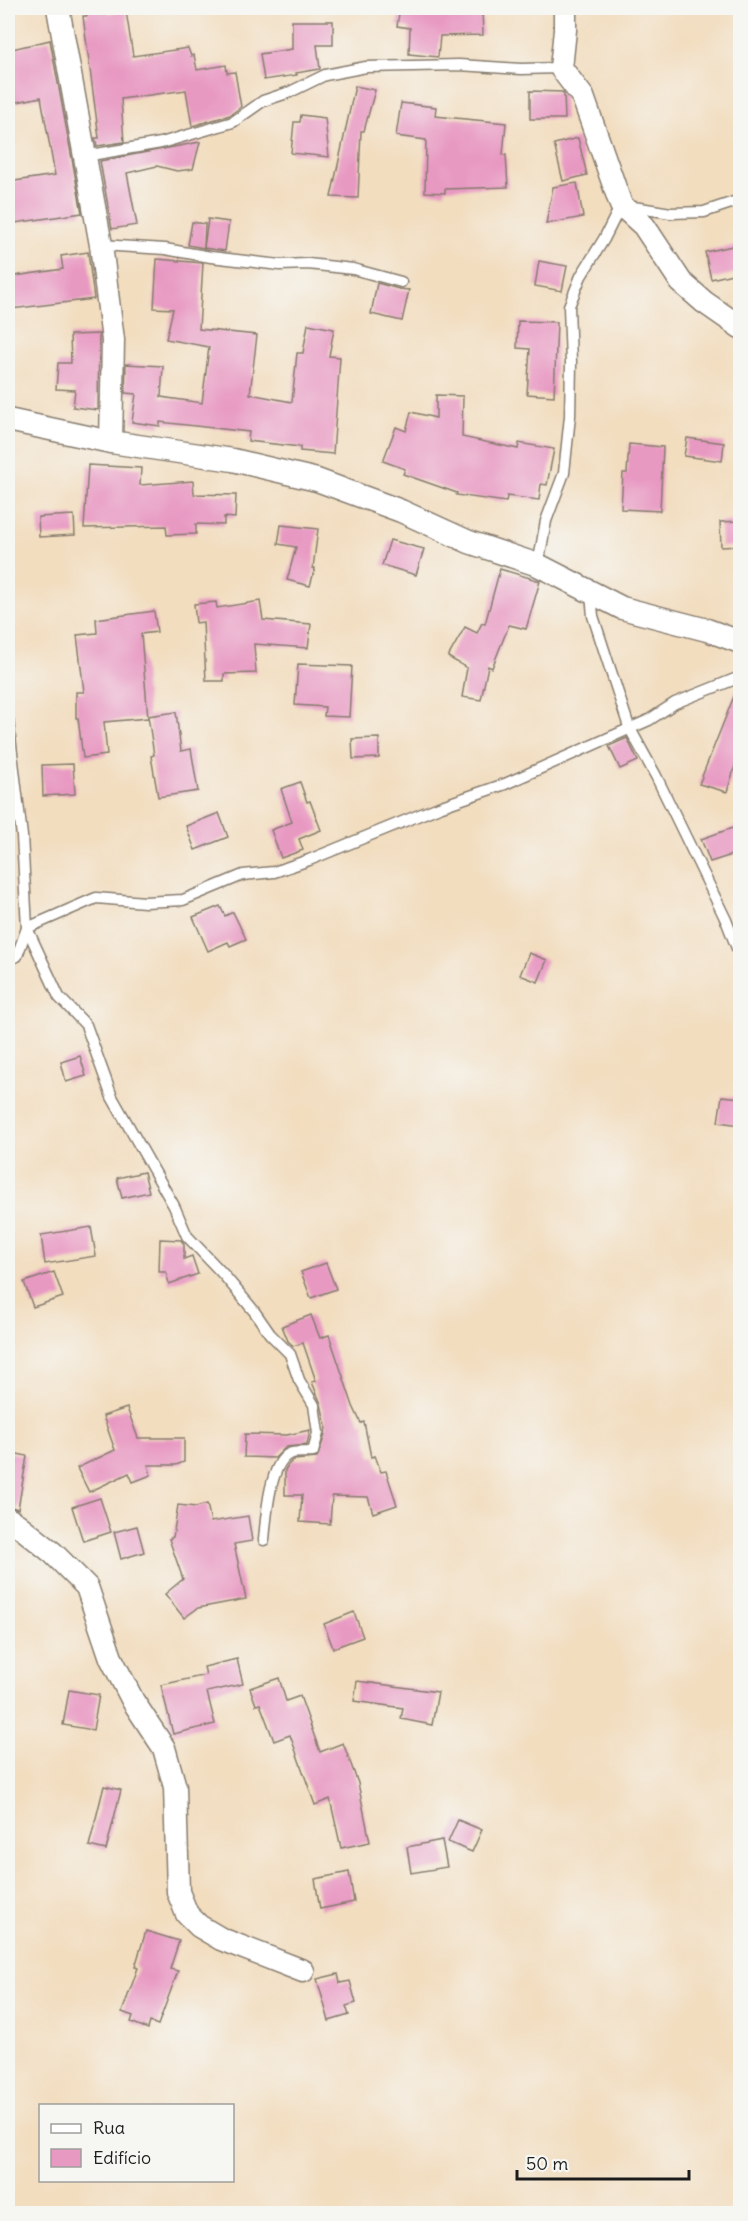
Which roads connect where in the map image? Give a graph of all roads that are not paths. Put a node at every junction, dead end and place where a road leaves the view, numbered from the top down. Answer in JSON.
{"nodes":[{"id":1,"x":58,"y":8,"type":"edge"},
{"id":2,"x":565,"y":8,"type":"edge"},
{"id":3,"x":561,"y":68,"type":"junction"},
{"id":4,"x":85,"y":156,"type":"junction"},
{"id":5,"x":741,"y":200,"type":"edge"},
{"id":6,"x":621,"y":205,"type":"junction"},
{"id":7,"x":101,"y":245,"type":"junction"},
{"id":8,"x":401,"y":282,"type":"dead end"},
{"id":9,"x":741,"y":327,"type":"edge"},
{"id":10,"x":8,"y":420,"type":"edge"},
{"id":11,"x":111,"y":442,"type":"junction"},
{"id":12,"x":538,"y":565,"type":"junction"},
{"id":13,"x":591,"y":594,"type":"junction"},
{"id":14,"x":741,"y":642,"type":"edge"},
{"id":15,"x":741,"y":677,"type":"edge"},
{"id":16,"x":8,"y":720,"type":"edge"},
{"id":17,"x":629,"y":727,"type":"junction"},
{"id":18,"x":27,"y":928,"type":"junction"},
{"id":19,"x":741,"y":956,"type":"edge"},
{"id":20,"x":8,"y":960,"type":"edge"},
{"id":21,"x":8,"y":1520,"type":"edge"},
{"id":22,"x":264,"y":1540,"type":"dead end"},
{"id":23,"x":303,"y":1971,"type":"dead end"}],
"edges":[{"from":1,"to":4,"type":"street"},
{"from":2,"to":3,"type":"street"},
{"from":3,"to":4,"type":"lane"},
{"from":3,"to":6,"type":"street"},
{"from":4,"to":7,"type":"street"},
{"from":5,"to":6,"type":"lane"},
{"from":6,"to":9,"type":"street"},
{"from":6,"to":12,"type":"lane"},
{"from":7,"to":8,"type":"lane"},
{"from":7,"to":11,"type":"street"},
{"from":10,"to":11,"type":"street"},
{"from":11,"to":12,"type":"street"},
{"from":12,"to":13,"type":"street"},
{"from":13,"to":14,"type":"street"},
{"from":13,"to":17,"type":"lane"},
{"from":15,"to":17,"type":"lane"},
{"from":16,"to":18,"type":"lane"},
{"from":17,"to":18,"type":"lane"},
{"from":17,"to":19,"type":"lane"},
{"from":18,"to":20,"type":"lane"},
{"from":18,"to":22,"type":"lane"},
{"from":21,"to":23,"type":"street"}]}
